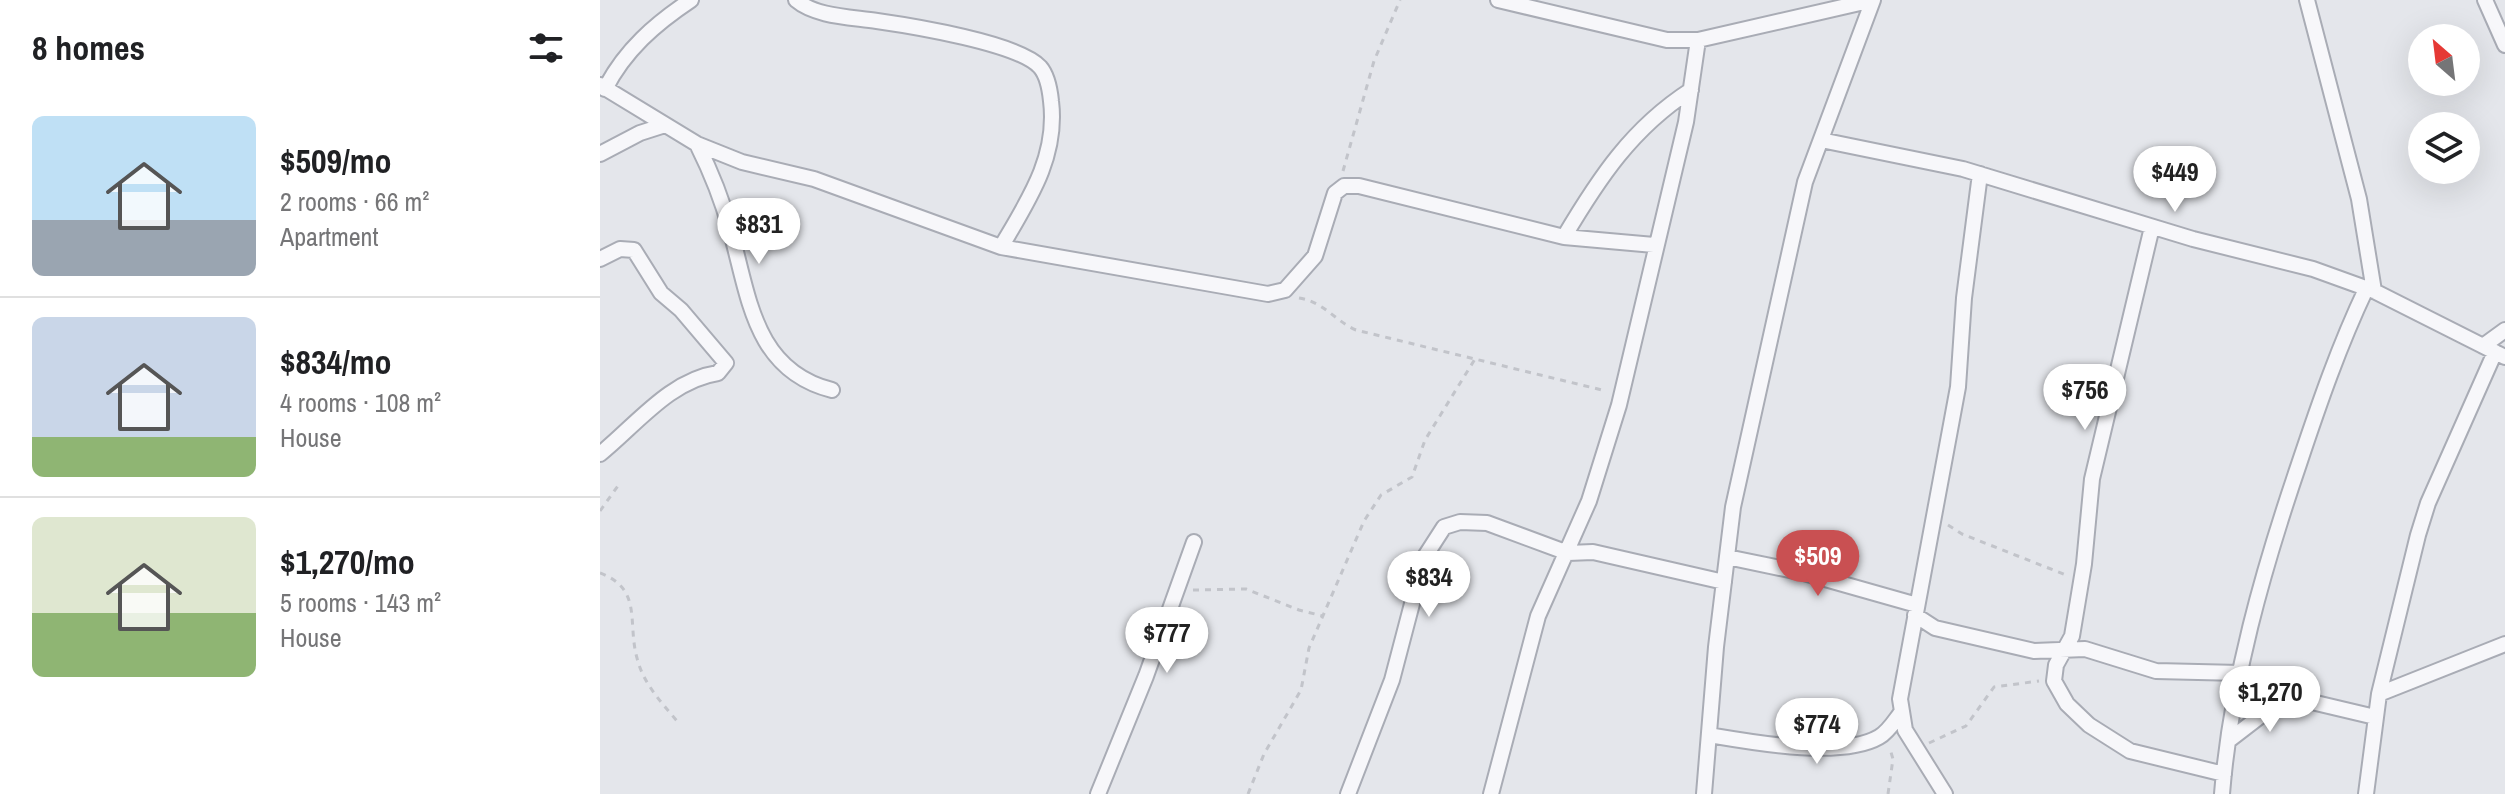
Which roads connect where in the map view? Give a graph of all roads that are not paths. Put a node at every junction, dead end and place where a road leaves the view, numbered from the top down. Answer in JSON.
{"nodes":[{"id":1,"x":691,"y":0,"type":"edge"},
{"id":2,"x":1498,"y":0,"type":"edge"},
{"id":3,"x":1873,"y":0,"type":"edge"},
{"id":4,"x":2307,"y":0,"type":"edge"},
{"id":5,"x":2485,"y":0,"type":"edge"},
{"id":6,"x":805,"y":2,"type":"edge"},
{"id":7,"x":1698,"y":40,"type":"junction"},
{"id":8,"x":2505,"y":45,"type":"edge"},
{"id":9,"x":603,"y":87,"type":"edge"},
{"id":10,"x":1691,"y":90,"type":"junction"},
{"id":11,"x":665,"y":125,"type":"junction"},
{"id":12,"x":1821,"y":140,"type":"junction"},
{"id":13,"x":697,"y":144,"type":"junction"},
{"id":14,"x":600,"y":154,"type":"edge"},
{"id":15,"x":1980,"y":174,"type":"junction"},
{"id":16,"x":2152,"y":227,"type":"junction"},
{"id":17,"x":1564,"y":237,"type":"junction"},
{"id":18,"x":1654,"y":245,"type":"junction"},
{"id":19,"x":1001,"y":247,"type":"junction"},
{"id":20,"x":600,"y":259,"type":"edge"},
{"id":21,"x":2370,"y":290,"type":"junction"},
{"id":22,"x":2505,"y":330,"type":"edge"},
{"id":23,"x":2494,"y":352,"type":"edge"},
{"id":24,"x":832,"y":390,"type":"dead end"},
{"id":25,"x":600,"y":454,"type":"edge"},
{"id":26,"x":1194,"y":542,"type":"dead end"},
{"id":27,"x":1568,"y":553,"type":"junction"},
{"id":28,"x":1727,"y":557,"type":"junction"},
{"id":29,"x":1724,"y":582,"type":"junction"},
{"id":30,"x":1916,"y":610,"type":"junction"},
{"id":31,"x":2505,"y":644,"type":"edge"},
{"id":32,"x":2064,"y":652,"type":"junction"},
{"id":33,"x":2240,"y":673,"type":"junction"},
{"id":34,"x":2379,"y":694,"type":"junction"},
{"id":35,"x":2288,"y":695,"type":"junction"},
{"id":36,"x":1900,"y":714,"type":"junction"},
{"id":37,"x":2375,"y":717,"type":"junction"},
{"id":38,"x":1709,"y":735,"type":"junction"},
{"id":39,"x":2228,"y":741,"type":"junction"},
{"id":40,"x":2224,"y":774,"type":"junction"},
{"id":41,"x":1098,"y":794,"type":"edge"},
{"id":42,"x":1348,"y":794,"type":"edge"},
{"id":43,"x":1491,"y":794,"type":"edge"},
{"id":44,"x":1704,"y":794,"type":"edge"},
{"id":45,"x":1945,"y":794,"type":"edge"},
{"id":46,"x":2222,"y":794,"type":"edge"},
{"id":47,"x":2366,"y":794,"type":"edge"}],
"edges":[{"from":1,"to":9,"type":"street"},
{"from":2,"to":7,"type":"street"},
{"from":3,"to":7,"type":"street"},
{"from":3,"to":12,"type":"street"},
{"from":4,"to":21,"type":"street"},
{"from":5,"to":8,"type":"street"},
{"from":6,"to":19,"type":"street"},
{"from":7,"to":10,"type":"street"},
{"from":9,"to":11,"type":"street"},
{"from":10,"to":17,"type":"street"},
{"from":10,"to":18,"type":"street"},
{"from":11,"to":13,"type":"street"},
{"from":11,"to":14,"type":"street"},
{"from":12,"to":15,"type":"street"},
{"from":12,"to":28,"type":"street"},
{"from":13,"to":19,"type":"street"},
{"from":13,"to":24,"type":"street"},
{"from":15,"to":16,"type":"street"},
{"from":15,"to":30,"type":"street"},
{"from":16,"to":21,"type":"street"},
{"from":16,"to":32,"type":"street"},
{"from":17,"to":18,"type":"street"},
{"from":17,"to":19,"type":"street"},
{"from":18,"to":27,"type":"street"},
{"from":20,"to":25,"type":"street"},
{"from":21,"to":23,"type":"street"},
{"from":21,"to":33,"type":"street"},
{"from":22,"to":23,"type":"street"},
{"from":23,"to":34,"type":"street"},
{"from":26,"to":41,"type":"street"},
{"from":27,"to":29,"type":"street"},
{"from":27,"to":42,"type":"street"},
{"from":27,"to":43,"type":"street"},
{"from":28,"to":29,"type":"street"},
{"from":28,"to":30,"type":"street"},
{"from":29,"to":38,"type":"street"},
{"from":30,"to":32,"type":"street"},
{"from":30,"to":36,"type":"street"},
{"from":31,"to":34,"type":"street"},
{"from":32,"to":33,"type":"street"},
{"from":32,"to":40,"type":"street"},
{"from":33,"to":35,"type":"street"},
{"from":33,"to":39,"type":"street"},
{"from":34,"to":37,"type":"street"},
{"from":35,"to":37,"type":"street"},
{"from":35,"to":39,"type":"street"},
{"from":36,"to":38,"type":"street"},
{"from":36,"to":45,"type":"street"},
{"from":37,"to":47,"type":"street"},
{"from":38,"to":44,"type":"street"},
{"from":39,"to":40,"type":"street"},
{"from":40,"to":46,"type":"street"}]}
